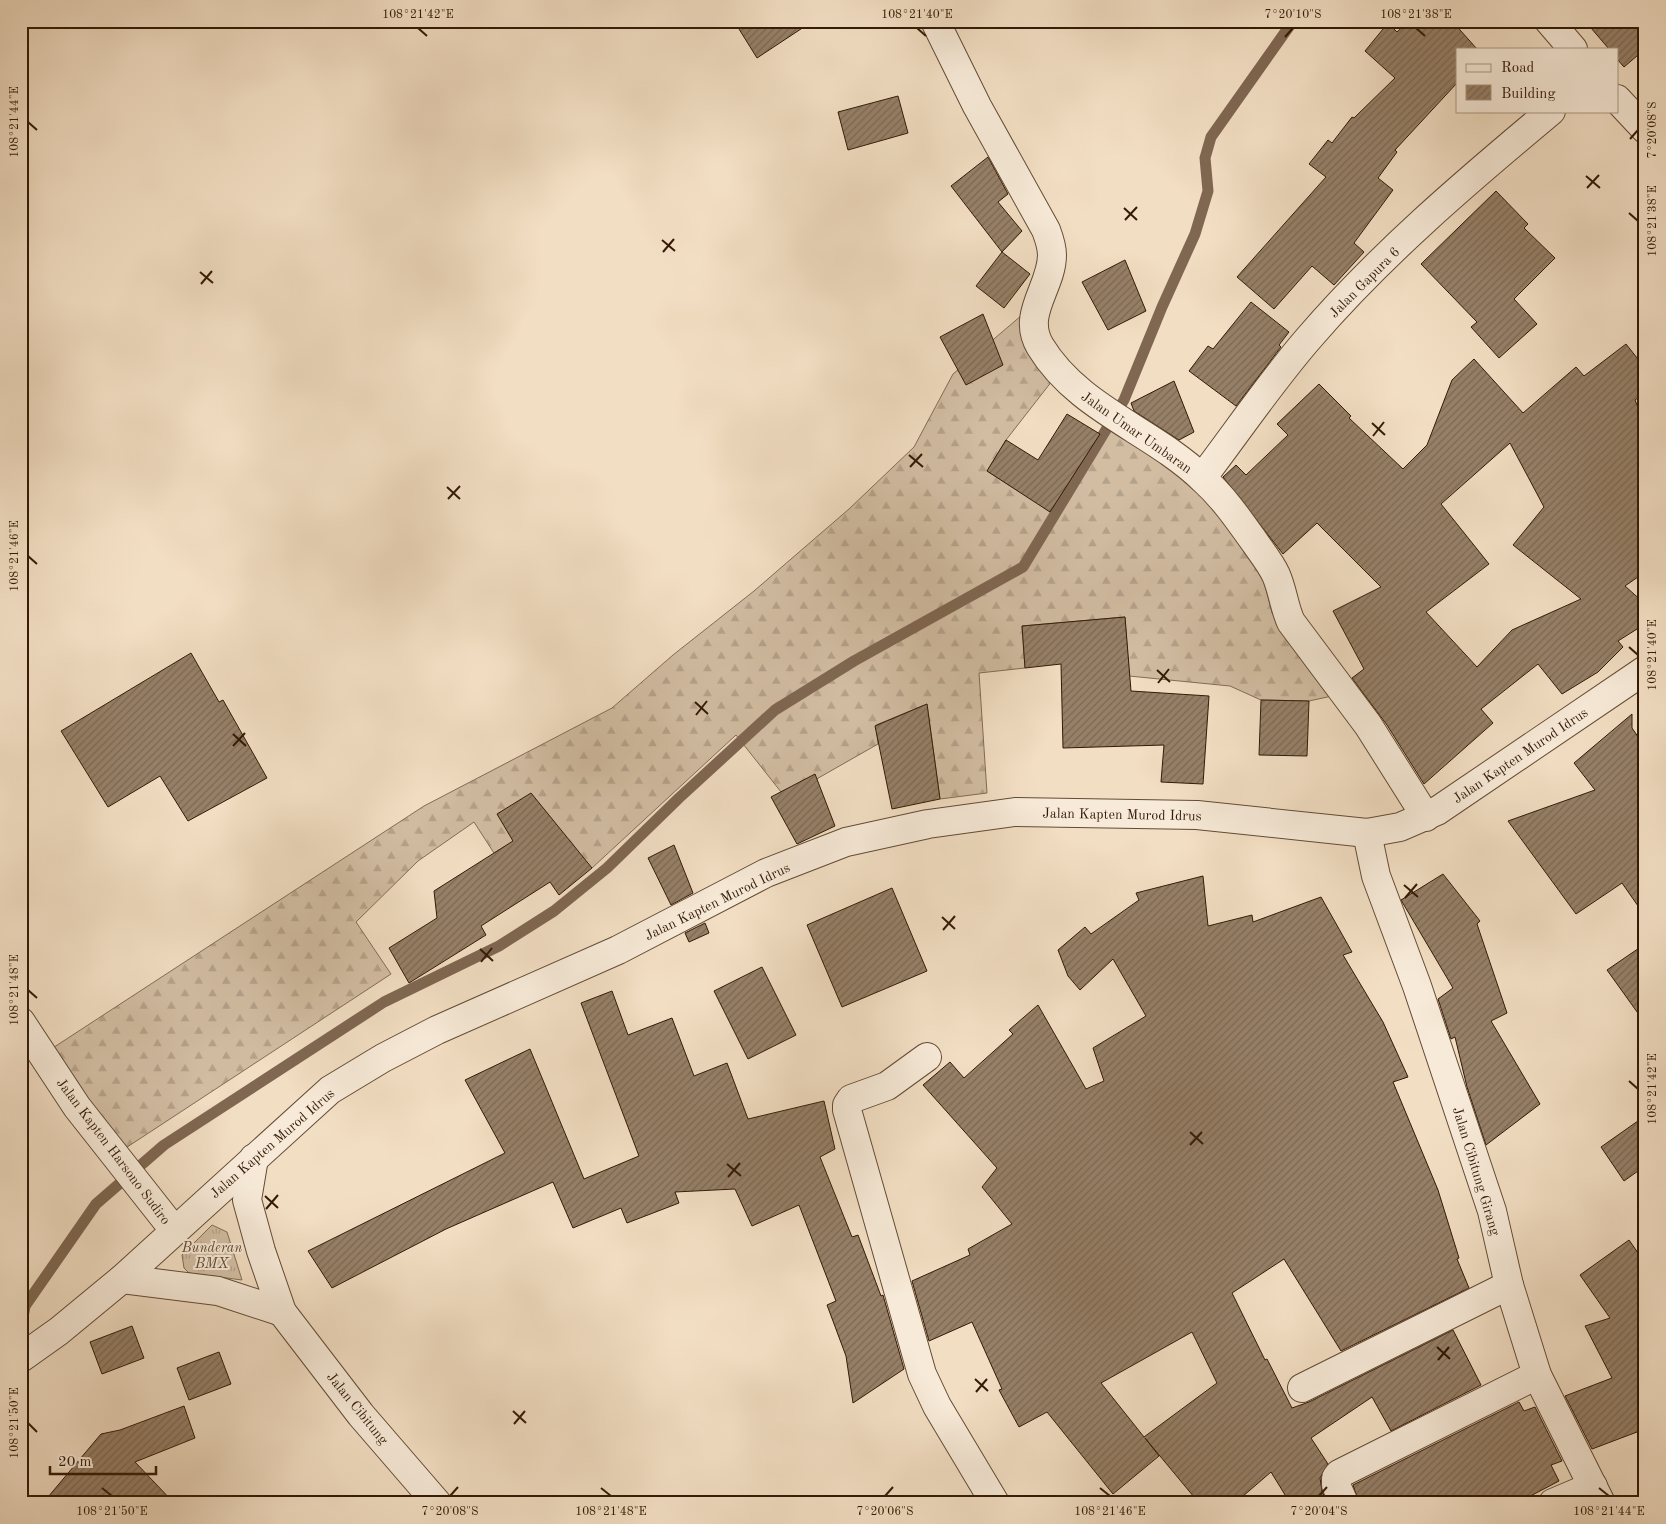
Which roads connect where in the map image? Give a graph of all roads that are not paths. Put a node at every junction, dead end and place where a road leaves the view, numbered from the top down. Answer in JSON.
{"nodes":[{"id":1,"x":936,"y":21,"type":"edge"},
{"id":2,"x":1549,"y":21,"type":"edge"},
{"id":3,"x":1572,"y":48,"type":"edge"},
{"id":4,"x":1618,"y":100,"type":"edge"},
{"id":5,"x":1551,"y":112,"type":"edge"},
{"id":6,"x":1645,"y":130,"type":"edge"},
{"id":7,"x":1202,"y":478,"type":"junction"},
{"id":8,"x":1645,"y":670,"type":"edge"},
{"id":9,"x":1426,"y":817,"type":"junction"},
{"id":10,"x":1367,"y":833,"type":"junction"},
{"id":11,"x":21,"y":1022,"type":"edge"},
{"id":12,"x":927,"y":1057,"type":"dead end"},
{"id":13,"x":254,"y":1158,"type":"junction"},
{"id":14,"x":174,"y":1230,"type":"junction"},
{"id":15,"x":122,"y":1279,"type":"junction"},
{"id":16,"x":1509,"y":1285,"type":"junction"},
{"id":17,"x":282,"y":1312,"type":"junction"},
{"id":18,"x":21,"y":1358,"type":"edge"},
{"id":19,"x":1537,"y":1375,"type":"junction"},
{"id":20,"x":1302,"y":1388,"type":"dead end"},
{"id":21,"x":1597,"y":1494,"type":"edge"},
{"id":22,"x":437,"y":1503,"type":"edge"},
{"id":23,"x":996,"y":1503,"type":"edge"},
{"id":24,"x":1344,"y":1503,"type":"edge"},
{"id":25,"x":1553,"y":1503,"type":"edge"}],
"edges":[{"from":1,"to":7,"type":"street","name":"Jalan Umar Umbaran"},
{"from":2,"to":3,"type":"street"},
{"from":4,"to":6,"type":"street"},
{"from":5,"to":7,"type":"street","name":"Jalan Gapura 6"},
{"from":7,"to":9,"type":"street","name":"Jalan Umar Umbaran"},
{"from":8,"to":9,"type":"street","name":"Jalan Kapten Murod Idrus"},
{"from":9,"to":10,"type":"street","name":"Jalan Kapten Murod Idrus"},
{"from":10,"to":13,"type":"street","name":"Jalan Kapten Murod Idrus"},
{"from":10,"to":16,"type":"street","name":"Jalan Cibitung Girang"},
{"from":11,"to":14,"type":"street","name":"Jalan Kapten Harsono Sudiro"},
{"from":12,"to":23,"type":"street"},
{"from":13,"to":14,"type":"street","name":"Jalan Kapten Murod Idrus"},
{"from":13,"to":17,"type":"street","name":"Jalan Cibitung"},
{"from":14,"to":15,"type":"street","name":"Jalan Kapten Murod Idrus"},
{"from":15,"to":17,"type":"street"},
{"from":15,"to":18,"type":"street","name":"Jalan Kapten Murod Idrus"},
{"from":16,"to":19,"type":"street","name":"Jalan Cibitung Girang"},
{"from":16,"to":20,"type":"street"},
{"from":17,"to":22,"type":"street","name":"Jalan Cibitung"},
{"from":19,"to":21,"type":"street","name":"Jalan Cibitung Girang"},
{"from":19,"to":24,"type":"street"},
{"from":21,"to":25,"type":"street"}]}
